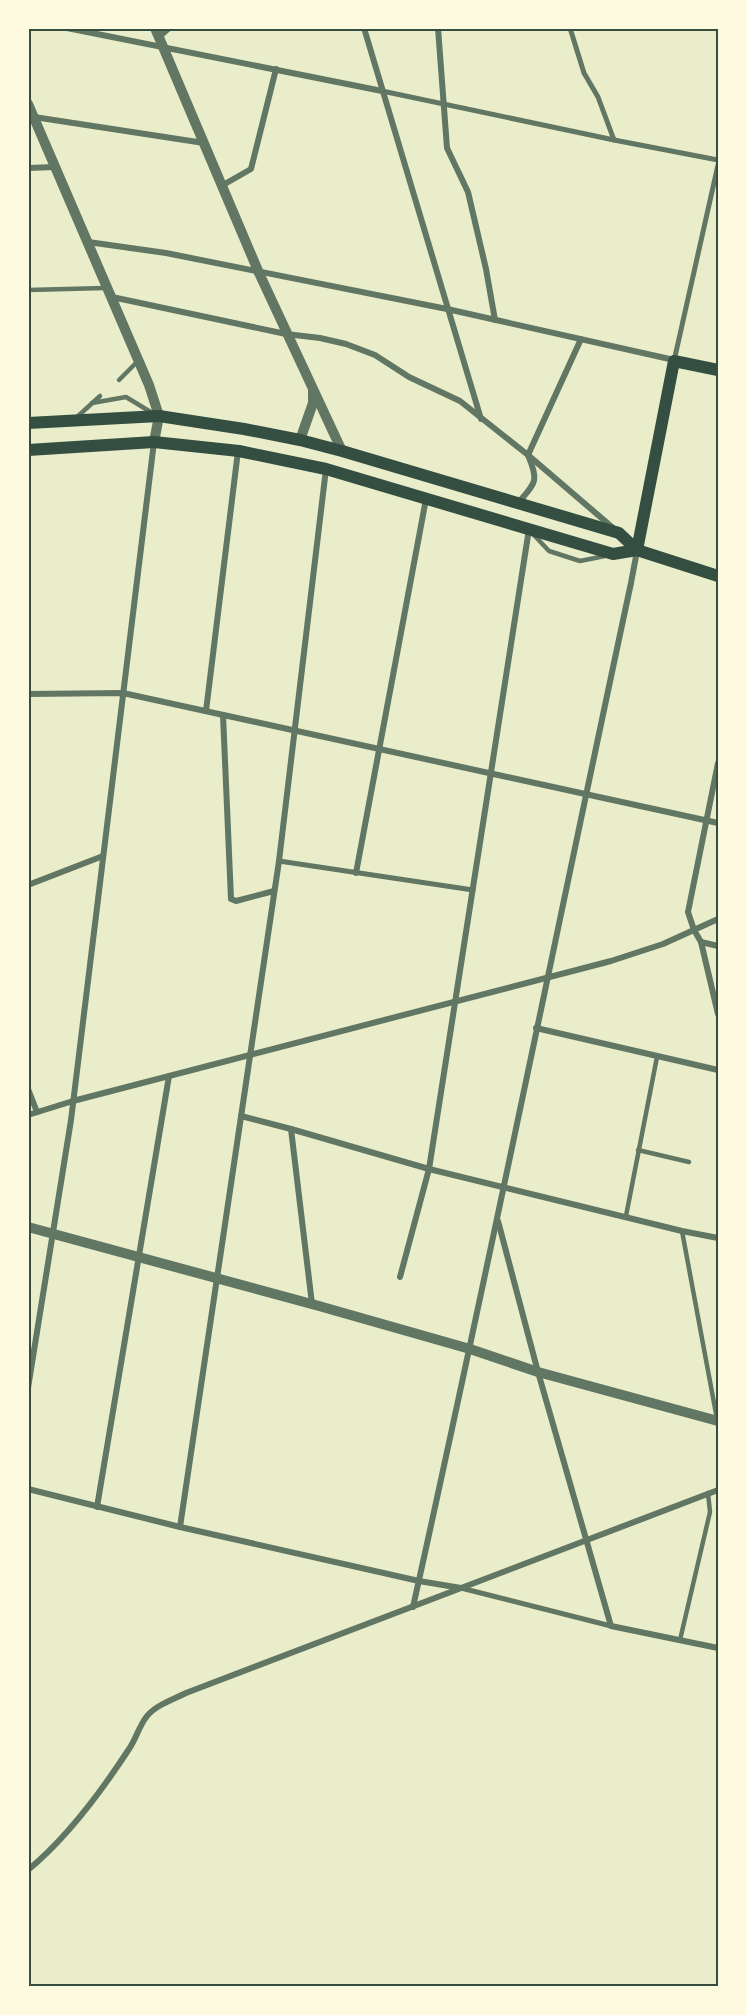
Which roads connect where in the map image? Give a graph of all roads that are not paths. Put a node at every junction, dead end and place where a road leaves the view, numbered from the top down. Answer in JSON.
{"nodes":[{"id":1,"x":67,"y":28,"type":"edge"},
{"id":2,"x":169,"y":28,"type":"edge"},
{"id":3,"x":364,"y":28,"type":"edge"},
{"id":4,"x":438,"y":28,"type":"edge"},
{"id":5,"x":570,"y":28,"type":"edge"},
{"id":6,"x":159,"y":37,"type":"edge"},
{"id":7,"x":276,"y":69,"type":"junction"},
{"id":8,"x":382,"y":91,"type":"junction"},
{"id":9,"x":443,"y":103,"type":"junction"},
{"id":10,"x":28,"y":104,"type":"edge"},
{"id":11,"x":34,"y":117,"type":"junction"},
{"id":12,"x":614,"y":140,"type":"junction"},
{"id":13,"x":204,"y":143,"type":"junction"},
{"id":14,"x":718,"y":160,"type":"edge"},
{"id":15,"x":718,"y":165,"type":"edge"},
{"id":16,"x":56,"y":167,"type":"junction"},
{"id":17,"x":28,"y":168,"type":"edge"},
{"id":18,"x":223,"y":185,"type":"junction"},
{"id":19,"x":88,"y":242,"type":"junction"},
{"id":20,"x":259,"y":273,"type":"junction"},
{"id":21,"x":28,"y":290,"type":"edge"},
{"id":22,"x":110,"y":293,"type":"junction"},
{"id":23,"x":447,"y":309,"type":"junction"},
{"id":24,"x":495,"y":320,"type":"junction"},
{"id":25,"x":286,"y":334,"type":"junction"},
{"id":26,"x":581,"y":339,"type":"junction"},
{"id":27,"x":138,"y":360,"type":"junction"},
{"id":28,"x":674,"y":360,"type":"junction"},
{"id":29,"x":718,"y":370,"type":"edge"},
{"id":30,"x":119,"y":380,"type":"dead end"},
{"id":31,"x":313,"y":390,"type":"junction"},
{"id":32,"x":100,"y":396,"type":"dead end"},
{"id":33,"x":92,"y":403,"type":"junction"},
{"id":34,"x":159,"y":416,"type":"junction"},
{"id":35,"x":481,"y":419,"type":"junction"},
{"id":36,"x":73,"y":421,"type":"junction"},
{"id":37,"x":28,"y":423,"type":"edge"},
{"id":38,"x":300,"y":440,"type":"junction"},
{"id":39,"x":154,"y":442,"type":"junction"},
{"id":40,"x":28,"y":450,"type":"edge"},
{"id":41,"x":238,"y":451,"type":"junction"},
{"id":42,"x":342,"y":451,"type":"junction"},
{"id":43,"x":528,"y":455,"type":"junction"},
{"id":44,"x":326,"y":469,"type":"junction"},
{"id":45,"x":427,"y":499,"type":"junction"},
{"id":46,"x":519,"y":502,"type":"junction"},
{"id":47,"x":530,"y":529,"type":"junction"},
{"id":48,"x":620,"y":533,"type":"junction"},
{"id":49,"x":637,"y":550,"type":"junction"},
{"id":50,"x":718,"y":576,"type":"edge"},
{"id":51,"x":123,"y":693,"type":"junction"},
{"id":52,"x":28,"y":694,"type":"edge"},
{"id":53,"x":206,"y":711,"type":"junction"},
{"id":54,"x":223,"y":714,"type":"junction"},
{"id":55,"x":293,"y":730,"type":"junction"},
{"id":56,"x":379,"y":748,"type":"junction"},
{"id":57,"x":718,"y":763,"type":"edge"},
{"id":58,"x":491,"y":772,"type":"junction"},
{"id":59,"x":586,"y":794,"type":"junction"},
{"id":60,"x":706,"y":820,"type":"junction"},
{"id":61,"x":718,"y":823,"type":"edge"},
{"id":62,"x":103,"y":856,"type":"junction"},
{"id":63,"x":279,"y":861,"type":"junction"},
{"id":64,"x":356,"y":873,"type":"junction"},
{"id":65,"x":28,"y":885,"type":"edge"},
{"id":66,"x":473,"y":890,"type":"junction"},
{"id":67,"x":274,"y":891,"type":"junction"},
{"id":68,"x":718,"y":919,"type":"edge"},
{"id":69,"x":694,"y":930,"type":"junction"},
{"id":70,"x":701,"y":942,"type":"junction"},
{"id":71,"x":718,"y":946,"type":"edge"},
{"id":72,"x":547,"y":979,"type":"junction"},
{"id":73,"x":454,"y":1001,"type":"junction"},
{"id":74,"x":718,"y":1014,"type":"edge"},
{"id":75,"x":537,"y":1029,"type":"junction"},
{"id":76,"x":250,"y":1054,"type":"junction"},
{"id":77,"x":657,"y":1057,"type":"junction"},
{"id":78,"x":718,"y":1070,"type":"edge"},
{"id":79,"x":169,"y":1076,"type":"junction"},
{"id":80,"x":28,"y":1089,"type":"edge"},
{"id":81,"x":74,"y":1101,"type":"junction"},
{"id":82,"x":37,"y":1112,"type":"junction"},
{"id":83,"x":28,"y":1115,"type":"edge"},
{"id":84,"x":241,"y":1116,"type":"junction"},
{"id":85,"x":291,"y":1128,"type":"junction"},
{"id":86,"x":638,"y":1150,"type":"junction"},
{"id":87,"x":689,"y":1162,"type":"dead end"},
{"id":88,"x":429,"y":1169,"type":"junction"},
{"id":89,"x":504,"y":1188,"type":"junction"},
{"id":90,"x":626,"y":1216,"type":"junction"},
{"id":91,"x":497,"y":1218,"type":"junction"},
{"id":92,"x":28,"y":1227,"type":"edge"},
{"id":93,"x":682,"y":1232,"type":"junction"},
{"id":94,"x":53,"y":1233,"type":"junction"},
{"id":95,"x":718,"y":1238,"type":"edge"},
{"id":96,"x":139,"y":1256,"type":"junction"},
{"id":97,"x":217,"y":1277,"type":"junction"},
{"id":98,"x":400,"y":1277,"type":"dead end"},
{"id":99,"x":312,"y":1304,"type":"junction"},
{"id":100,"x":470,"y":1349,"type":"junction"},
{"id":101,"x":538,"y":1372,"type":"junction"},
{"id":102,"x":28,"y":1388,"type":"edge"},
{"id":103,"x":718,"y":1421,"type":"edge"},
{"id":104,"x":28,"y":1490,"type":"edge"},
{"id":105,"x":718,"y":1490,"type":"edge"},
{"id":106,"x":708,"y":1494,"type":"junction"},
{"id":107,"x":97,"y":1507,"type":"junction"},
{"id":108,"x":180,"y":1527,"type":"junction"},
{"id":109,"x":587,"y":1540,"type":"junction"},
{"id":110,"x":419,"y":1581,"type":"junction"},
{"id":111,"x":461,"y":1588,"type":"junction"},
{"id":112,"x":413,"y":1607,"type":"junction"},
{"id":113,"x":611,"y":1626,"type":"junction"},
{"id":114,"x":680,"y":1640,"type":"junction"},
{"id":115,"x":718,"y":1648,"type":"edge"},
{"id":116,"x":28,"y":1870,"type":"edge"}],
"edges":[{"from":1,"to":6,"type":"street"},
{"from":2,"to":6,"type":"street"},
{"from":3,"to":8,"type":"street"},
{"from":4,"to":9,"type":"street"},
{"from":5,"to":12,"type":"street"},
{"from":6,"to":7,"type":"street"},
{"from":6,"to":13,"type":"street"},
{"from":7,"to":8,"type":"street"},
{"from":7,"to":18,"type":"street"},
{"from":8,"to":9,"type":"street"},
{"from":8,"to":23,"type":"street"},
{"from":9,"to":12,"type":"street"},
{"from":9,"to":24,"type":"street"},
{"from":10,"to":11,"type":"street"},
{"from":11,"to":13,"type":"street"},
{"from":11,"to":16,"type":"street"},
{"from":12,"to":14,"type":"street"},
{"from":13,"to":18,"type":"street"},
{"from":15,"to":28,"type":"street"},
{"from":16,"to":17,"type":"street"},
{"from":16,"to":19,"type":"street"},
{"from":18,"to":20,"type":"street"},
{"from":19,"to":20,"type":"street"},
{"from":19,"to":22,"type":"street"},
{"from":20,"to":23,"type":"street"},
{"from":20,"to":25,"type":"street"},
{"from":21,"to":22,"type":"lane"},
{"from":22,"to":25,"type":"street"},
{"from":22,"to":27,"type":"street"},
{"from":23,"to":24,"type":"street"},
{"from":23,"to":35,"type":"street"},
{"from":24,"to":26,"type":"street"},
{"from":25,"to":31,"type":"street"},
{"from":25,"to":35,"type":"street"},
{"from":26,"to":28,"type":"street"},
{"from":26,"to":43,"type":"street"},
{"from":27,"to":30,"type":"lane"},
{"from":27,"to":34,"type":"street"},
{"from":28,"to":29,"type":"main road"},
{"from":28,"to":49,"type":"main road"},
{"from":31,"to":38,"type":"street"},
{"from":31,"to":42,"type":"street"},
{"from":32,"to":33,"type":"lane"},
{"from":33,"to":34,"type":"lane"},
{"from":33,"to":36,"type":"lane"},
{"from":34,"to":36,"type":"main road"},
{"from":34,"to":38,"type":"main road"},
{"from":34,"to":39,"type":"street"},
{"from":35,"to":43,"type":"street"},
{"from":36,"to":37,"type":"main road"},
{"from":38,"to":42,"type":"main road"},
{"from":39,"to":40,"type":"main road"},
{"from":39,"to":41,"type":"main road"},
{"from":39,"to":51,"type":"street"},
{"from":41,"to":44,"type":"main road"},
{"from":41,"to":53,"type":"street"},
{"from":42,"to":46,"type":"main road"},
{"from":43,"to":46,"type":"street"},
{"from":43,"to":48,"type":"street"},
{"from":44,"to":45,"type":"main road"},
{"from":44,"to":55,"type":"street"},
{"from":45,"to":47,"type":"main road"},
{"from":45,"to":56,"type":"street"},
{"from":46,"to":48,"type":"main road"},
{"from":47,"to":49,"type":"main road"},
{"from":47,"to":58,"type":"street"},
{"from":48,"to":49,"type":"main road"},
{"from":49,"to":50,"type":"main road"},
{"from":49,"to":59,"type":"street"},
{"from":51,"to":52,"type":"street"},
{"from":51,"to":53,"type":"street"},
{"from":51,"to":62,"type":"street"},
{"from":53,"to":54,"type":"street"},
{"from":54,"to":55,"type":"street"},
{"from":54,"to":67,"type":"street"},
{"from":55,"to":56,"type":"street"},
{"from":55,"to":63,"type":"street"},
{"from":56,"to":58,"type":"street"},
{"from":56,"to":64,"type":"street"},
{"from":57,"to":60,"type":"street"},
{"from":58,"to":59,"type":"street"},
{"from":58,"to":66,"type":"street"},
{"from":59,"to":60,"type":"street"},
{"from":59,"to":72,"type":"street"},
{"from":60,"to":61,"type":"street"},
{"from":60,"to":69,"type":"street"},
{"from":62,"to":65,"type":"street"},
{"from":62,"to":81,"type":"street"},
{"from":63,"to":64,"type":"street"},
{"from":63,"to":67,"type":"street"},
{"from":64,"to":66,"type":"street"},
{"from":66,"to":73,"type":"street"},
{"from":67,"to":76,"type":"street"},
{"from":68,"to":69,"type":"street"},
{"from":69,"to":70,"type":"street"},
{"from":69,"to":72,"type":"street"},
{"from":70,"to":71,"type":"street"},
{"from":70,"to":74,"type":"street"},
{"from":72,"to":73,"type":"street"},
{"from":72,"to":75,"type":"street"},
{"from":73,"to":76,"type":"street"},
{"from":73,"to":88,"type":"street"},
{"from":75,"to":77,"type":"street"},
{"from":75,"to":89,"type":"street"},
{"from":76,"to":79,"type":"street"},
{"from":76,"to":84,"type":"street"},
{"from":77,"to":78,"type":"street"},
{"from":77,"to":86,"type":"lane"},
{"from":79,"to":81,"type":"street"},
{"from":79,"to":96,"type":"street"},
{"from":80,"to":82,"type":"street"},
{"from":81,"to":82,"type":"street"},
{"from":81,"to":94,"type":"street"},
{"from":82,"to":83,"type":"street"},
{"from":84,"to":85,"type":"street"},
{"from":84,"to":97,"type":"street"},
{"from":85,"to":88,"type":"street"},
{"from":85,"to":99,"type":"street"},
{"from":86,"to":87,"type":"lane"},
{"from":86,"to":90,"type":"lane"},
{"from":88,"to":89,"type":"street"},
{"from":88,"to":98,"type":"street"},
{"from":89,"to":90,"type":"street"},
{"from":89,"to":91,"type":"street"},
{"from":90,"to":93,"type":"street"},
{"from":91,"to":100,"type":"street"},
{"from":91,"to":101,"type":"street"},
{"from":92,"to":94,"type":"street"},
{"from":93,"to":95,"type":"street"},
{"from":93,"to":103,"type":"lane"},
{"from":94,"to":96,"type":"street"},
{"from":94,"to":102,"type":"street"},
{"from":96,"to":97,"type":"street"},
{"from":96,"to":107,"type":"street"},
{"from":97,"to":99,"type":"street"},
{"from":97,"to":108,"type":"street"},
{"from":99,"to":100,"type":"street"},
{"from":100,"to":101,"type":"street"},
{"from":100,"to":110,"type":"street"},
{"from":101,"to":103,"type":"street"},
{"from":101,"to":109,"type":"street"},
{"from":104,"to":107,"type":"street"},
{"from":105,"to":106,"type":"street"},
{"from":106,"to":109,"type":"street"},
{"from":106,"to":114,"type":"lane"},
{"from":107,"to":108,"type":"street"},
{"from":108,"to":110,"type":"street"},
{"from":109,"to":111,"type":"street"},
{"from":109,"to":113,"type":"street"},
{"from":110,"to":111,"type":"street"},
{"from":110,"to":112,"type":"street"},
{"from":111,"to":112,"type":"street"},
{"from":111,"to":113,"type":"street"},
{"from":112,"to":116,"type":"street"},
{"from":113,"to":114,"type":"street"},
{"from":114,"to":115,"type":"street"}]}
